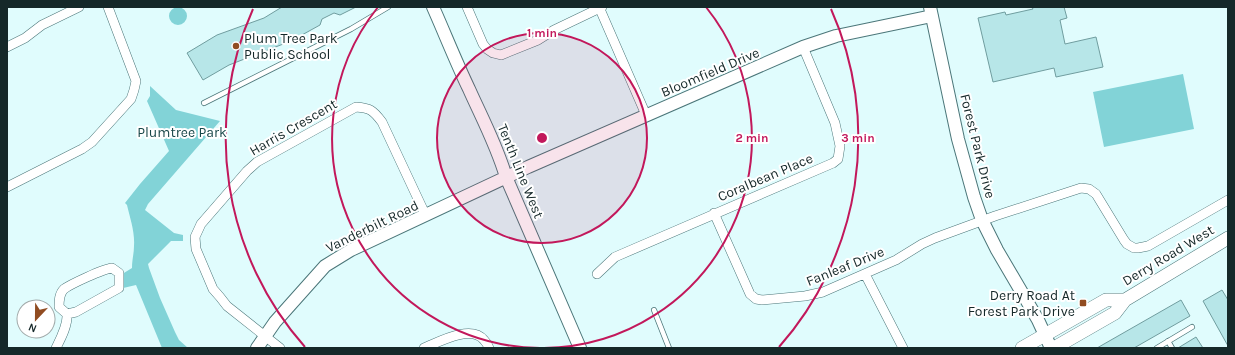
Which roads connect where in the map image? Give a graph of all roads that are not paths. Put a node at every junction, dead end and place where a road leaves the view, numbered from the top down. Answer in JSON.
{"nodes":[{"id":1,"x":79,"y":7,"type":"edge"},
{"id":2,"x":108,"y":7,"type":"edge"},
{"id":3,"x":388,"y":7,"type":"edge"},
{"id":4,"x":433,"y":7,"type":"edge"},
{"id":5,"x":467,"y":7,"type":"edge"},
{"id":6,"x":601,"y":7,"type":"edge"},
{"id":7,"x":931,"y":11,"type":"edge"},
{"id":8,"x":7,"y":47,"type":"edge"},
{"id":9,"x":803,"y":47,"type":"junction"},
{"id":10,"x":204,"y":103,"type":"dead end"},
{"id":11,"x":646,"y":115,"type":"junction"},
{"id":12,"x":506,"y":177,"type":"junction"},
{"id":13,"x":7,"y":187,"type":"edge"},
{"id":14,"x":1228,"y":200,"type":"edge"},
{"id":15,"x":714,"y":213,"type":"junction"},
{"id":16,"x":426,"y":216,"type":"junction"},
{"id":17,"x":982,"y":220,"type":"junction"},
{"id":18,"x":1228,"y":238,"type":"edge"},
{"id":19,"x":597,"y":274,"type":"dead end"},
{"id":20,"x":865,"y":274,"type":"junction"},
{"id":21,"x":1125,"y":300,"type":"junction"},
{"id":22,"x":654,"y":310,"type":"dead end"},
{"id":23,"x":67,"y":314,"type":"junction"},
{"id":24,"x":1192,"y":327,"type":"dead end"},
{"id":25,"x":265,"y":335,"type":"junction"},
{"id":26,"x":1045,"y":335,"type":"junction"},
{"id":27,"x":1168,"y":342,"type":"junction"},
{"id":28,"x":56,"y":348,"type":"edge"},
{"id":29,"x":257,"y":348,"type":"edge"},
{"id":30,"x":280,"y":348,"type":"edge"},
{"id":31,"x":424,"y":348,"type":"edge"},
{"id":32,"x":489,"y":348,"type":"edge"},
{"id":33,"x":580,"y":348,"type":"edge"},
{"id":34,"x":669,"y":348,"type":"edge"},
{"id":35,"x":903,"y":348,"type":"edge"},
{"id":36,"x":1022,"y":348,"type":"edge"},
{"id":37,"x":1051,"y":348,"type":"edge"},
{"id":38,"x":1054,"y":348,"type":"edge"},
{"id":39,"x":1157,"y":348,"type":"edge"},
{"id":40,"x":1172,"y":348,"type":"edge"}],
"edges":[{"from":1,"to":8,"type":"street"},
{"from":2,"to":13,"type":"street"},
{"from":3,"to":10,"type":"lane"},
{"from":4,"to":12,"type":"street","name":"Tenth Line West"},
{"from":5,"to":6,"type":"street"},
{"from":6,"to":11,"type":"street"},
{"from":7,"to":9,"type":"street","name":"Bloomfield Drive"},
{"from":7,"to":17,"type":"street","name":"Forest Park Drive"},
{"from":9,"to":11,"type":"street","name":"Bloomfield Drive"},
{"from":9,"to":15,"type":"street","name":"Coralbean Place"},
{"from":11,"to":12,"type":"street","name":"Bloomfield Drive"},
{"from":12,"to":16,"type":"street","name":"Vanderbilt Road"},
{"from":12,"to":33,"type":"street","name":"Tenth Line West"},
{"from":14,"to":17,"type":"street","name":"Fanleaf Drive"},
{"from":15,"to":19,"type":"street","name":"Coralbean Place"},
{"from":15,"to":20,"type":"street","name":"Fanleaf Drive"},
{"from":16,"to":25,"type":"street","name":"Vanderbilt Road"},
{"from":16,"to":25,"type":"street","name":"Harris Crescent"},
{"from":17,"to":20,"type":"street","name":"Fanleaf Drive"},
{"from":17,"to":26,"type":"street","name":"Forest Park Drive"},
{"from":18,"to":21,"type":"main road","name":"Derry Road West"},
{"from":20,"to":35,"type":"street"},
{"from":21,"to":26,"type":"main road","name":"Derry Road West"},
{"from":21,"to":38,"type":"main road","name":"Derry Road West"},
{"from":22,"to":34,"type":"lane"},
{"from":23,"to":23,"type":"street"},
{"from":23,"to":28,"type":"street"},
{"from":24,"to":27,"type":"lane"},
{"from":25,"to":29,"type":"street","name":"Vanderbilt Road"},
{"from":25,"to":30,"type":"street","name":"Harris Crescent"},
{"from":26,"to":36,"type":"main road","name":"Derry Road West"},
{"from":26,"to":37,"type":"street","name":"Forest Park Drive"},
{"from":27,"to":39,"type":"lane"},
{"from":27,"to":40,"type":"lane"},
{"from":31,"to":32,"type":"street"}]}
